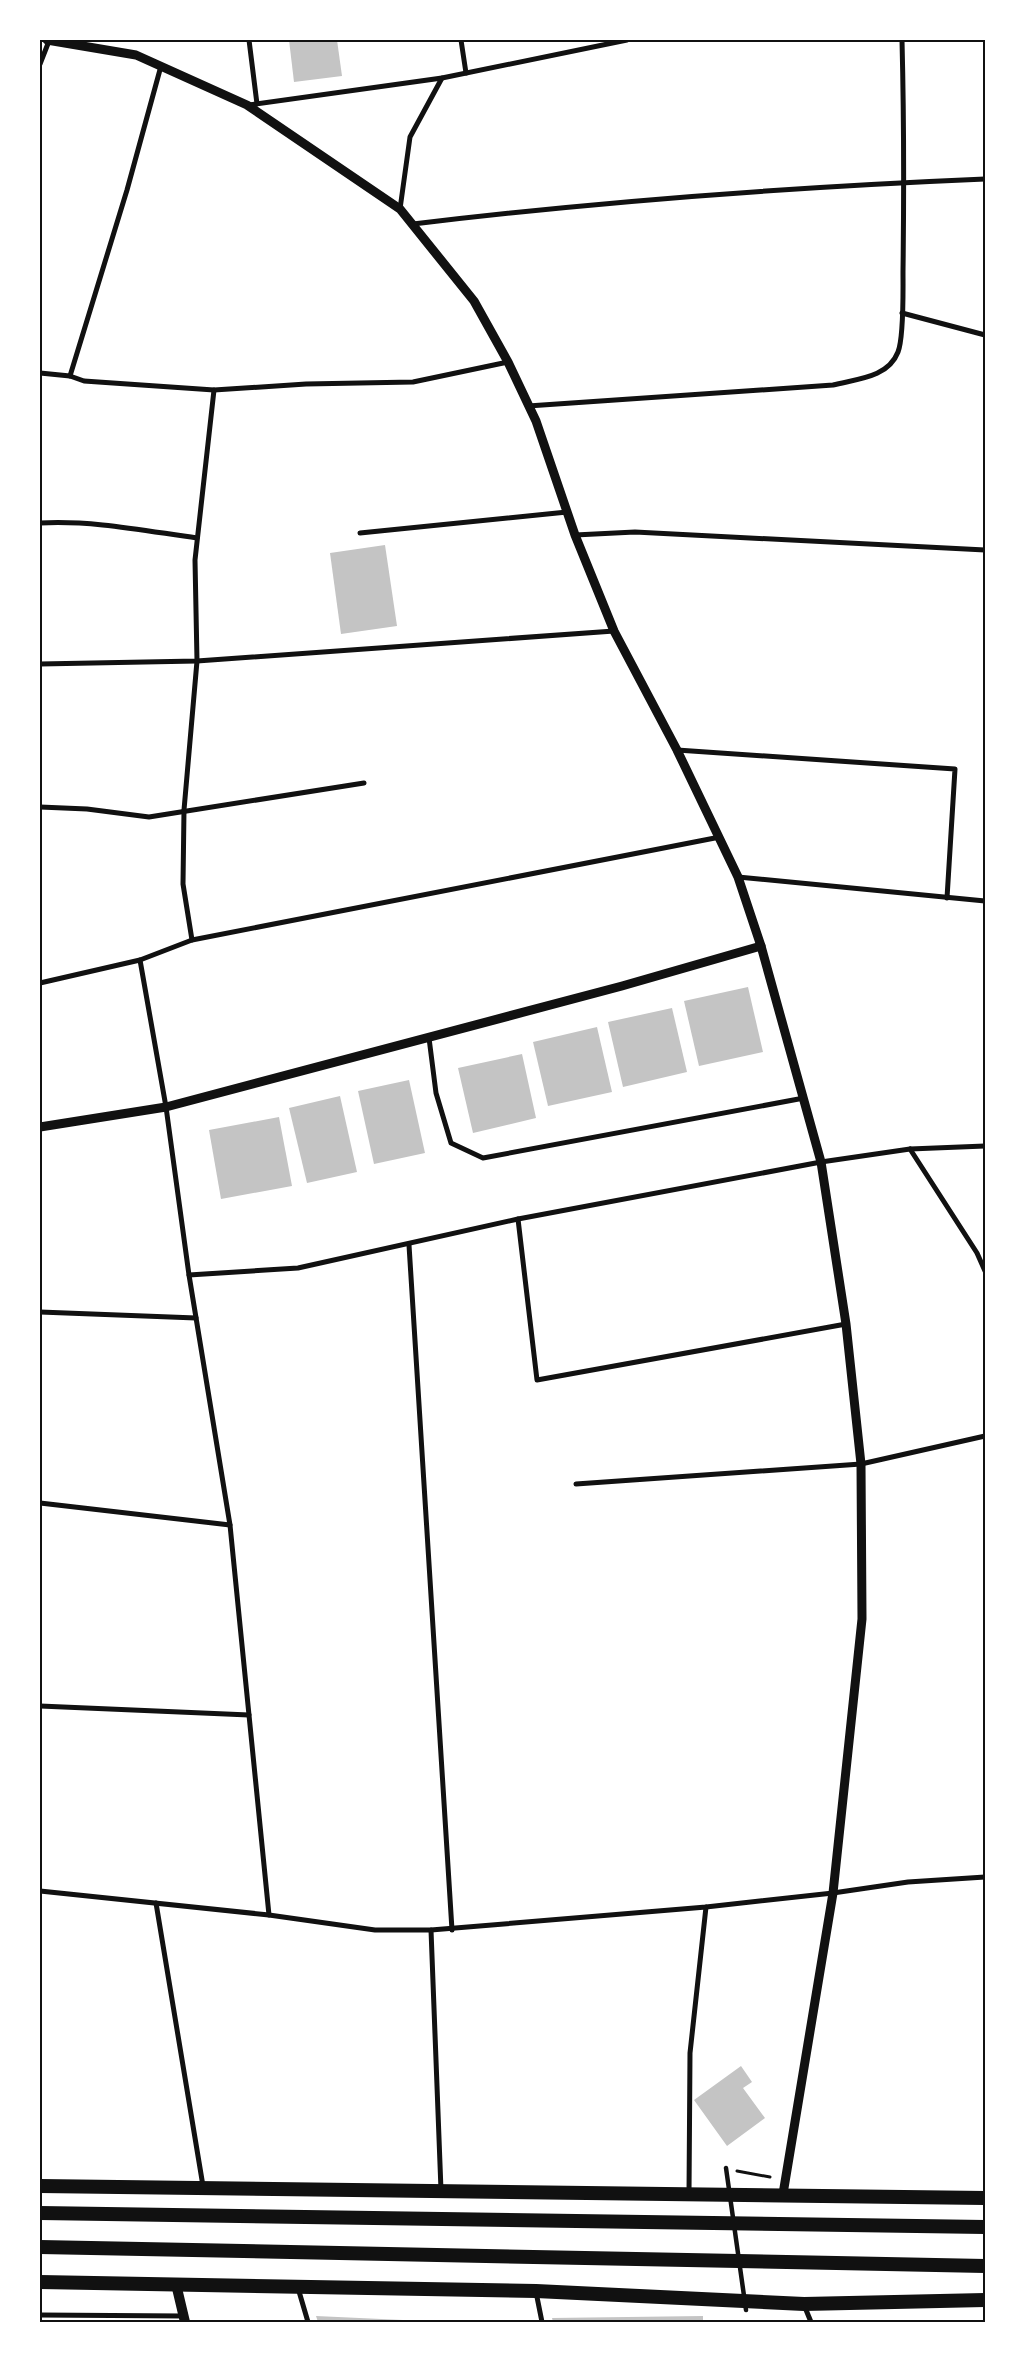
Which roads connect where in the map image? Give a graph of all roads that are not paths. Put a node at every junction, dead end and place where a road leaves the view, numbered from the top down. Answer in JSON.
{"nodes":[{"id":1,"x":48,"y":40,"type":"edge"},
{"id":2,"x":250,"y":40,"type":"edge"},
{"id":3,"x":460,"y":40,"type":"edge"},
{"id":4,"x":627,"y":40,"type":"edge"},
{"id":5,"x":902,"y":40,"type":"edge"},
{"id":6,"x":40,"y":64,"type":"edge"},
{"id":7,"x":161,"y":66,"type":"junction"},
{"id":8,"x":466,"y":73,"type":"junction"},
{"id":9,"x":442,"y":78,"type":"junction"},
{"id":10,"x":257,"y":104,"type":"junction"},
{"id":11,"x":247,"y":105,"type":"junction"},
{"id":12,"x":985,"y":179,"type":"edge"},
{"id":13,"x":905,"y":182,"type":"junction"},
{"id":14,"x":400,"y":209,"type":"junction"},
{"id":15,"x":413,"y":224,"type":"junction"},
{"id":16,"x":902,"y":313,"type":"junction"},
{"id":17,"x":985,"y":335,"type":"edge"},
{"id":18,"x":508,"y":362,"type":"junction"},
{"id":19,"x":40,"y":373,"type":"edge"},
{"id":20,"x":70,"y":376,"type":"junction"},
{"id":21,"x":214,"y":390,"type":"junction"},
{"id":22,"x":528,"y":406,"type":"junction"},
{"id":23,"x":567,"y":512,"type":"junction"},
{"id":24,"x":40,"y":523,"type":"edge"},
{"id":25,"x":360,"y":533,"type":"dead end"},
{"id":26,"x":575,"y":535,"type":"junction"},
{"id":27,"x":197,"y":538,"type":"junction"},
{"id":28,"x":985,"y":550,"type":"edge"},
{"id":29,"x":614,"y":631,"type":"junction"},
{"id":30,"x":197,"y":661,"type":"junction"},
{"id":31,"x":40,"y":664,"type":"edge"},
{"id":32,"x":677,"y":750,"type":"junction"},
{"id":33,"x":364,"y":783,"type":"dead end"},
{"id":34,"x":40,"y":807,"type":"edge"},
{"id":35,"x":184,"y":810,"type":"junction"},
{"id":36,"x":720,"y":837,"type":"junction"},
{"id":37,"x":738,"y":876,"type":"junction"},
{"id":38,"x":947,"y":898,"type":"junction"},
{"id":39,"x":985,"y":902,"type":"edge"},
{"id":40,"x":192,"y":940,"type":"junction"},
{"id":41,"x":762,"y":946,"type":"junction"},
{"id":42,"x":140,"y":960,"type":"junction"},
{"id":43,"x":40,"y":983,"type":"edge"},
{"id":44,"x":429,"y":1038,"type":"junction"},
{"id":45,"x":804,"y":1098,"type":"junction"},
{"id":46,"x":166,"y":1107,"type":"junction"},
{"id":47,"x":40,"y":1127,"type":"edge"},
{"id":48,"x":985,"y":1146,"type":"edge"},
{"id":49,"x":910,"y":1149,"type":"junction"},
{"id":50,"x":821,"y":1162,"type":"junction"},
{"id":51,"x":518,"y":1220,"type":"junction"},
{"id":52,"x":409,"y":1245,"type":"junction"},
{"id":53,"x":985,"y":1271,"type":"edge"},
{"id":54,"x":188,"y":1275,"type":"junction"},
{"id":55,"x":40,"y":1312,"type":"edge"},
{"id":56,"x":196,"y":1318,"type":"junction"},
{"id":57,"x":846,"y":1324,"type":"junction"},
{"id":58,"x":985,"y":1436,"type":"edge"},
{"id":59,"x":862,"y":1464,"type":"junction"},
{"id":60,"x":576,"y":1484,"type":"dead end"},
{"id":61,"x":40,"y":1503,"type":"edge"},
{"id":62,"x":230,"y":1525,"type":"junction"},
{"id":63,"x":40,"y":1706,"type":"edge"},
{"id":64,"x":249,"y":1715,"type":"junction"},
{"id":65,"x":985,"y":1877,"type":"edge"},
{"id":66,"x":40,"y":1891,"type":"edge"},
{"id":67,"x":833,"y":1893,"type":"junction"},
{"id":68,"x":156,"y":1903,"type":"junction"},
{"id":69,"x":706,"y":1907,"type":"junction"},
{"id":70,"x":269,"y":1915,"type":"junction"},
{"id":71,"x":431,"y":1930,"type":"junction"},
{"id":72,"x":452,"y":1930,"type":"junction"},
{"id":73,"x":726,"y":2168,"type":"road end"},
{"id":74,"x":40,"y":2186,"type":"edge"},
{"id":75,"x":784,"y":2187,"type":"junction"},
{"id":76,"x":203,"y":2189,"type":"junction"},
{"id":77,"x":441,"y":2192,"type":"junction"},
{"id":78,"x":689,"y":2193,"type":"junction"},
{"id":79,"x":985,"y":2198,"type":"edge"},
{"id":80,"x":40,"y":2213,"type":"edge"},
{"id":81,"x":985,"y":2227,"type":"edge"},
{"id":82,"x":40,"y":2247,"type":"edge"},
{"id":83,"x":985,"y":2266,"type":"edge"},
{"id":84,"x":40,"y":2282,"type":"edge"},
{"id":85,"x":176,"y":2284,"type":"junction"},
{"id":86,"x":298,"y":2288,"type":"junction"},
{"id":87,"x":536,"y":2291,"type":"junction"},
{"id":88,"x":985,"y":2300,"type":"edge"},
{"id":89,"x":804,"y":2304,"type":"junction"},
{"id":90,"x":746,"y":2310,"type":"dead end"},
{"id":91,"x":40,"y":2315,"type":"edge"},
{"id":92,"x":184,"y":2319,"type":"edge"},
{"id":93,"x":308,"y":2322,"type":"edge"},
{"id":94,"x":542,"y":2322,"type":"edge"},
{"id":95,"x":811,"y":2322,"type":"edge"}],
"edges":[{"from":1,"to":6,"type":"street"},
{"from":1,"to":7,"type":"street"},
{"from":2,"to":10,"type":"street"},
{"from":3,"to":8,"type":"street"},
{"from":4,"to":8,"type":"street"},
{"from":5,"to":13,"type":"street"},
{"from":7,"to":11,"type":"street"},
{"from":7,"to":20,"type":"street"},
{"from":8,"to":9,"type":"street"},
{"from":9,"to":10,"type":"street"},
{"from":9,"to":14,"type":"street"},
{"from":10,"to":11,"type":"street"},
{"from":11,"to":14,"type":"street"},
{"from":12,"to":13,"type":"street"},
{"from":13,"to":15,"type":"street"},
{"from":13,"to":16,"type":"street"},
{"from":14,"to":15,"type":"street"},
{"from":15,"to":18,"type":"street"},
{"from":16,"to":17,"type":"street"},
{"from":16,"to":22,"type":"street"},
{"from":18,"to":21,"type":"street"},
{"from":18,"to":22,"type":"street"},
{"from":19,"to":20,"type":"street"},
{"from":20,"to":21,"type":"street"},
{"from":21,"to":27,"type":"street"},
{"from":22,"to":23,"type":"street"},
{"from":23,"to":25,"type":"street"},
{"from":23,"to":26,"type":"street"},
{"from":24,"to":27,"type":"street"},
{"from":26,"to":28,"type":"street"},
{"from":26,"to":29,"type":"street"},
{"from":27,"to":30,"type":"street"},
{"from":29,"to":30,"type":"street"},
{"from":29,"to":32,"type":"street"},
{"from":30,"to":31,"type":"street"},
{"from":30,"to":35,"type":"street"},
{"from":32,"to":36,"type":"street"},
{"from":32,"to":38,"type":"street"},
{"from":33,"to":35,"type":"street"},
{"from":34,"to":35,"type":"street"},
{"from":35,"to":40,"type":"street"},
{"from":36,"to":37,"type":"street"},
{"from":36,"to":40,"type":"street"},
{"from":37,"to":38,"type":"street"},
{"from":37,"to":41,"type":"street"},
{"from":38,"to":39,"type":"street"},
{"from":40,"to":42,"type":"street"},
{"from":41,"to":44,"type":"street"},
{"from":41,"to":45,"type":"street"},
{"from":42,"to":43,"type":"street"},
{"from":42,"to":46,"type":"street"},
{"from":44,"to":45,"type":"street"},
{"from":44,"to":46,"type":"street"},
{"from":45,"to":50,"type":"street"},
{"from":46,"to":47,"type":"street"},
{"from":46,"to":54,"type":"street"},
{"from":48,"to":49,"type":"street"},
{"from":49,"to":50,"type":"street"},
{"from":49,"to":53,"type":"street"},
{"from":50,"to":51,"type":"street"},
{"from":50,"to":57,"type":"street"},
{"from":51,"to":52,"type":"street"},
{"from":51,"to":57,"type":"street"},
{"from":52,"to":54,"type":"street"},
{"from":52,"to":72,"type":"street"},
{"from":54,"to":56,"type":"street"},
{"from":55,"to":56,"type":"street"},
{"from":56,"to":62,"type":"street"},
{"from":57,"to":59,"type":"street"},
{"from":58,"to":59,"type":"street"},
{"from":59,"to":60,"type":"street"},
{"from":59,"to":67,"type":"street"},
{"from":61,"to":62,"type":"street"},
{"from":62,"to":64,"type":"street"},
{"from":63,"to":64,"type":"street"},
{"from":64,"to":70,"type":"street"},
{"from":65,"to":67,"type":"street"},
{"from":66,"to":68,"type":"street"},
{"from":67,"to":69,"type":"street"},
{"from":67,"to":75,"type":"street"},
{"from":68,"to":70,"type":"street"},
{"from":68,"to":76,"type":"street"},
{"from":69,"to":72,"type":"street"},
{"from":69,"to":78,"type":"street"},
{"from":70,"to":71,"type":"street"},
{"from":71,"to":72,"type":"street"},
{"from":71,"to":77,"type":"street"},
{"from":73,"to":90,"type":"street"},
{"from":74,"to":76,"type":"highway"},
{"from":75,"to":78,"type":"highway"},
{"from":75,"to":79,"type":"highway"},
{"from":76,"to":77,"type":"highway"},
{"from":77,"to":78,"type":"highway"},
{"from":80,"to":81,"type":"highway"},
{"from":82,"to":83,"type":"highway"},
{"from":84,"to":85,"type":"highway"},
{"from":85,"to":86,"type":"highway"},
{"from":85,"to":92,"type":"main road"},
{"from":86,"to":87,"type":"highway"},
{"from":86,"to":93,"type":"street"},
{"from":87,"to":89,"type":"highway"},
{"from":87,"to":94,"type":"street"},
{"from":88,"to":89,"type":"highway"},
{"from":89,"to":95,"type":"street"},
{"from":91,"to":92,"type":"street"}]}
